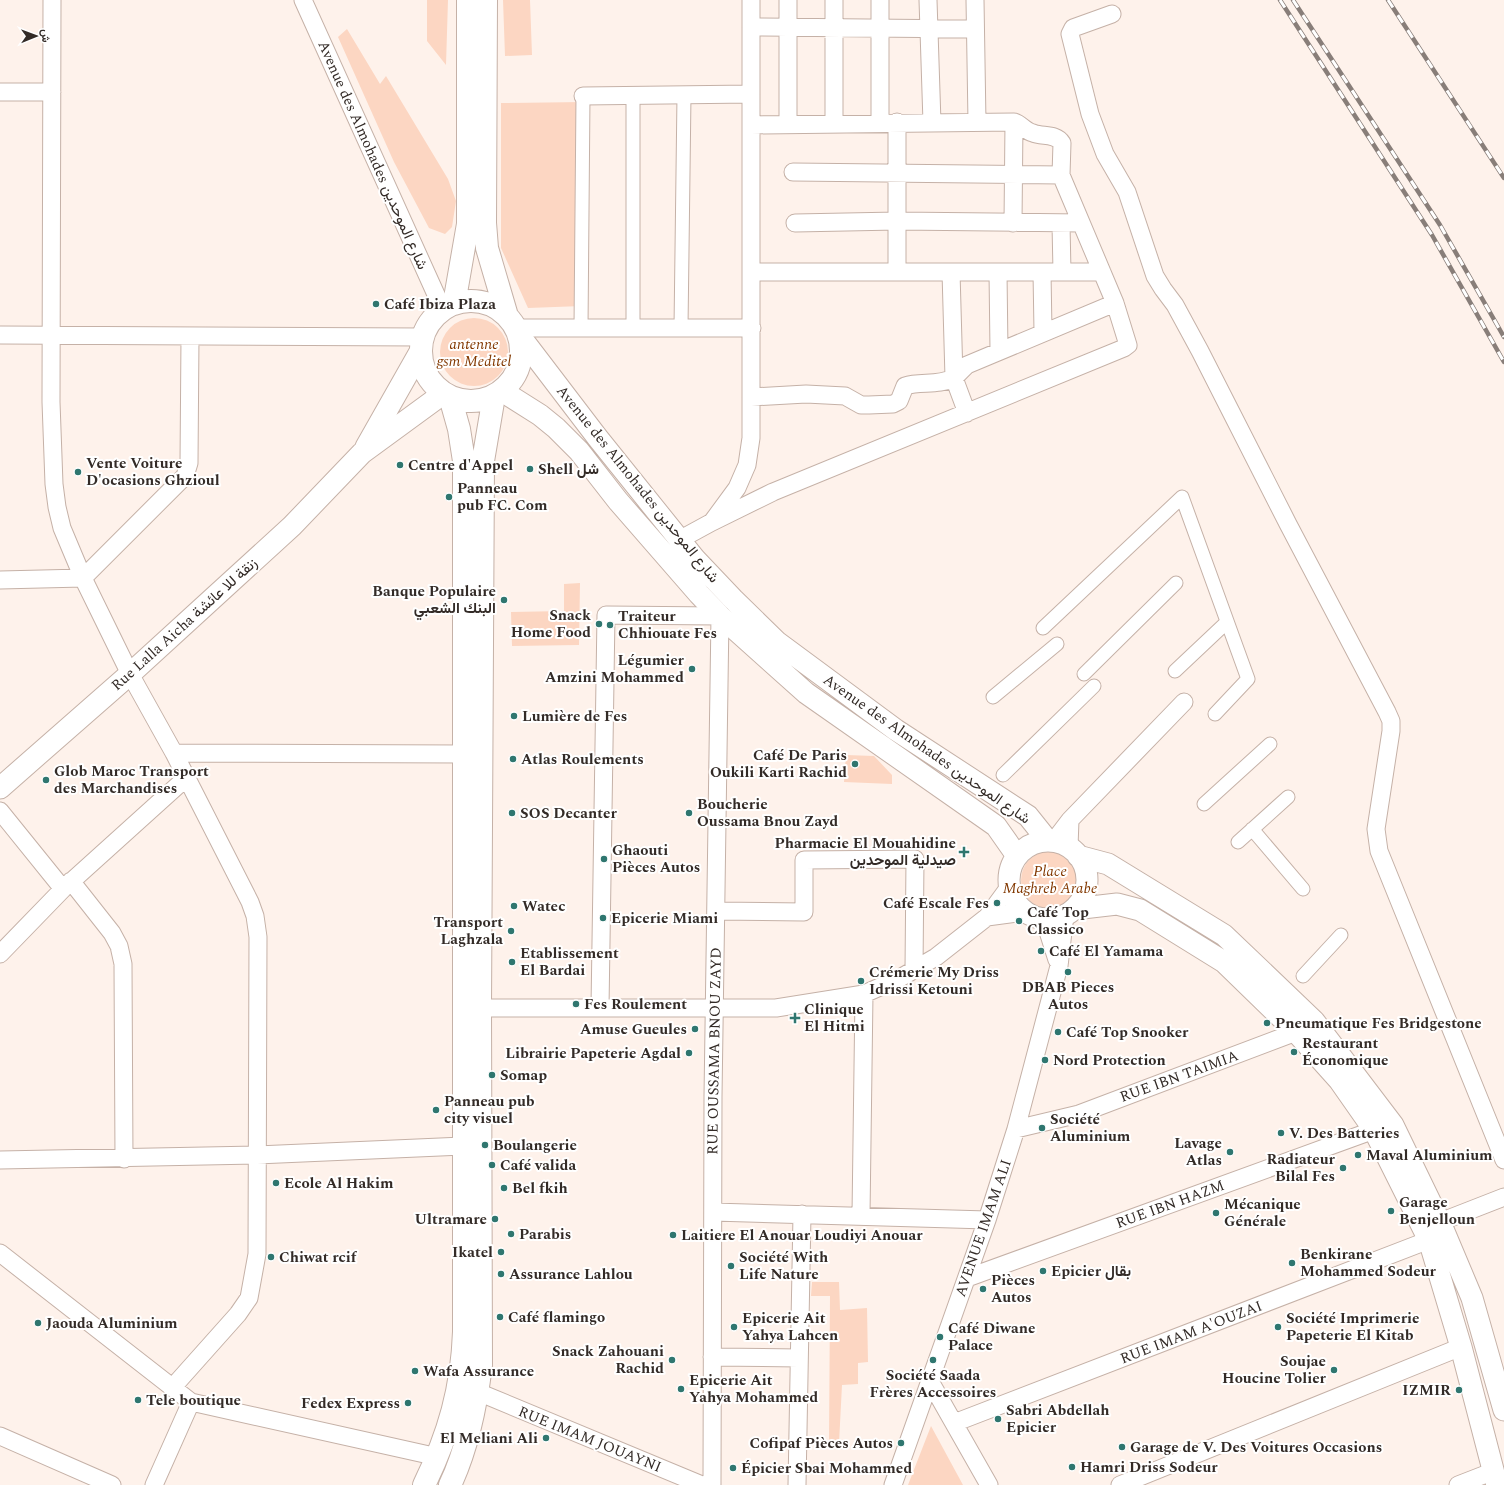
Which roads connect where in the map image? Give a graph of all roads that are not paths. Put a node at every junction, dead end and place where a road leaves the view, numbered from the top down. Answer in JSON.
{"nodes":[{"id":1,"x":52,"y":0,"type":"edge"},
{"id":2,"x":468,"y":0,"type":"edge"},
{"id":3,"x":486,"y":0,"type":"edge"},
{"id":4,"x":751,"y":0,"type":"edge"},
{"id":5,"x":788,"y":0,"type":"edge"},
{"id":6,"x":834,"y":0,"type":"edge"},
{"id":7,"x":880,"y":0,"type":"edge"},
{"id":8,"x":928,"y":0,"type":"edge"},
{"id":9,"x":975,"y":0,"type":"edge"},
{"id":10,"x":305,"y":1,"type":"edge"},
{"id":11,"x":1112,"y":14,"type":"dead end"},
{"id":12,"x":750,"y":27,"type":"junction"},
{"id":13,"x":789,"y":27,"type":"junction"},
{"id":14,"x":833,"y":28,"type":"junction"},
{"id":15,"x":880,"y":29,"type":"junction"},
{"id":16,"x":975,"y":29,"type":"junction"},
{"id":17,"x":928,"y":30,"type":"junction"},
{"id":18,"x":0,"y":92,"type":"edge"},
{"id":19,"x":52,"y":92,"type":"junction"},
{"id":20,"x":751,"y":94,"type":"junction"},
{"id":21,"x":684,"y":95,"type":"junction"},
{"id":22,"x":583,"y":96,"type":"joint"},
{"id":23,"x":633,"y":96,"type":"junction"},
{"id":24,"x":897,"y":122,"type":"junction"},
{"id":25,"x":977,"y":122,"type":"junction"},
{"id":26,"x":1014,"y":122,"type":"junction"},
{"id":27,"x":834,"y":123,"type":"junction"},
{"id":28,"x":880,"y":123,"type":"junction"},
{"id":29,"x":932,"y":123,"type":"junction"},
{"id":30,"x":751,"y":124,"type":"junction"},
{"id":31,"x":788,"y":124,"type":"junction"},
{"id":32,"x":793,"y":172,"type":"dead end"},
{"id":33,"x":898,"y":173,"type":"junction"},
{"id":34,"x":1013,"y":174,"type":"junction"},
{"id":35,"x":1061,"y":175,"type":"junction"},
{"id":36,"x":897,"y":221,"type":"junction"},
{"id":37,"x":795,"y":223,"type":"dead end"},
{"id":38,"x":1013,"y":223,"type":"junction"},
{"id":39,"x":1081,"y":223,"type":"junction"},
{"id":40,"x":1061,"y":224,"type":"junction"},
{"id":41,"x":752,"y":272,"type":"junction"},
{"id":42,"x":897,"y":272,"type":"junction"},
{"id":43,"x":951,"y":272,"type":"junction"},
{"id":44,"x":998,"y":272,"type":"junction"},
{"id":45,"x":1042,"y":272,"type":"junction"},
{"id":46,"x":1062,"y":272,"type":"junction"},
{"id":47,"x":1102,"y":272,"type":"junction"},
{"id":48,"x":1115,"y":303,"type":"junction"},
{"id":49,"x":448,"y":307,"type":"junction"},
{"id":50,"x":515,"y":326,"type":"junction"},
{"id":51,"x":581,"y":328,"type":"junction"},
{"id":52,"x":633,"y":328,"type":"junction"},
{"id":53,"x":681,"y":328,"type":"junction"},
{"id":54,"x":752,"y":328,"type":"junction"},
{"id":55,"x":1043,"y":332,"type":"junction"},
{"id":56,"x":0,"y":335,"type":"edge"},
{"id":57,"x":52,"y":335,"type":"junction"},
{"id":58,"x":190,"y":337,"type":"junction"},
{"id":59,"x":422,"y":344,"type":"junction"},
{"id":60,"x":999,"y":351,"type":"junction"},
{"id":61,"x":954,"y":378,"type":"junction"},
{"id":62,"x":498,"y":394,"type":"junction"},
{"id":63,"x":447,"y":395,"type":"junction"},
{"id":64,"x":751,"y":397,"type":"junction"},
{"id":65,"x":967,"y":413,"type":"junction"},
{"id":66,"x":362,"y":453,"type":"junction"},
{"id":67,"x":712,"y":522,"type":"junction"},
{"id":68,"x":679,"y":540,"type":"junction"},
{"id":69,"x":83,"y":578,"type":"junction"},
{"id":70,"x":0,"y":580,"type":"edge"},
{"id":71,"x":1176,"y":582,"type":"dead end"},
{"id":72,"x":720,"y":616,"type":"junction"},
{"id":73,"x":1227,"y":622,"type":"junction"},
{"id":74,"x":1042,"y":628,"type":"dead end"},
{"id":75,"x":1057,"y":644,"type":"dead end"},
{"id":76,"x":1175,"y":671,"type":"dead end"},
{"id":77,"x":130,"y":674,"type":"junction"},
{"id":78,"x":1084,"y":674,"type":"dead end"},
{"id":79,"x":1094,"y":686,"type":"dead end"},
{"id":80,"x":993,"y":697,"type":"dead end"},
{"id":81,"x":1184,"y":702,"type":"dead end"},
{"id":82,"x":1215,"y":714,"type":"dead end"},
{"id":83,"x":1270,"y":744,"type":"dead end"},
{"id":84,"x":174,"y":753,"type":"junction"},
{"id":85,"x":463,"y":754,"type":"junction"},
{"id":86,"x":1002,"y":775,"type":"dead end"},
{"id":87,"x":186,"y":778,"type":"junction"},
{"id":88,"x":0,"y":788,"type":"edge"},
{"id":89,"x":1288,"y":797,"type":"dead end"},
{"id":90,"x":1204,"y":804,"type":"dead end"},
{"id":91,"x":0,"y":811,"type":"edge"},
{"id":92,"x":1252,"y":829,"type":"junction"},
{"id":93,"x":1238,"y":842,"type":"dead end"},
{"id":94,"x":1062,"y":846,"type":"junction"},
{"id":95,"x":1017,"y":856,"type":"junction"},
{"id":96,"x":67,"y":885,"type":"junction"},
{"id":97,"x":1009,"y":887,"type":"junction"},
{"id":98,"x":1303,"y":889,"type":"dead end"},
{"id":99,"x":716,"y":911,"type":"junction"},
{"id":100,"x":1024,"y":912,"type":"junction"},
{"id":101,"x":1070,"y":912,"type":"junction"},
{"id":102,"x":987,"y":917,"type":"junction"},
{"id":103,"x":1044,"y":919,"type":"junction"},
{"id":104,"x":1341,"y":935,"type":"dead end"},
{"id":105,"x":0,"y":954,"type":"edge"},
{"id":106,"x":1059,"y":966,"type":"junction"},
{"id":107,"x":914,"y":970,"type":"junction"},
{"id":108,"x":1303,"y":976,"type":"dead end"},
{"id":109,"x":864,"y":994,"type":"junction"},
{"id":110,"x":480,"y":1008,"type":"junction"},
{"id":111,"x":600,"y":1008,"type":"junction"},
{"id":112,"x":714,"y":1009,"type":"junction"},
{"id":113,"x":1296,"y":1032,"type":"junction"},
{"id":114,"x":1016,"y":1129,"type":"junction"},
{"id":115,"x":1374,"y":1130,"type":"junction"},
{"id":116,"x":463,"y":1146,"type":"junction"},
{"id":117,"x":257,"y":1155,"type":"junction"},
{"id":118,"x":124,"y":1159,"type":"junction"},
{"id":119,"x":0,"y":1160,"type":"edge"},
{"id":120,"x":1504,"y":1160,"type":"edge"},
{"id":121,"x":1504,"y":1197,"type":"edge"},
{"id":122,"x":713,"y":1212,"type":"junction"},
{"id":123,"x":802,"y":1214,"type":"junction"},
{"id":124,"x":861,"y":1215,"type":"junction"},
{"id":125,"x":987,"y":1220,"type":"junction"},
{"id":126,"x":1440,"y":1222,"type":"junction"},
{"id":127,"x":1429,"y":1240,"type":"junction"},
{"id":128,"x":0,"y":1253,"type":"edge"},
{"id":129,"x":966,"y":1278,"type":"junction"},
{"id":130,"x":1461,"y":1347,"type":"junction"},
{"id":131,"x":712,"y":1357,"type":"junction"},
{"id":132,"x":799,"y":1358,"type":"junction"},
{"id":133,"x":931,"y":1383,"type":"junction"},
{"id":134,"x":172,"y":1388,"type":"junction"},
{"id":135,"x":478,"y":1392,"type":"junction"},
{"id":136,"x":191,"y":1402,"type":"junction"},
{"id":137,"x":1504,"y":1410,"type":"edge"},
{"id":138,"x":954,"y":1423,"type":"junction"},
{"id":139,"x":0,"y":1436,"type":"edge"},
{"id":140,"x":438,"y":1457,"type":"junction"},
{"id":141,"x":1495,"y":1478,"type":"edge"},
{"id":142,"x":112,"y":1485,"type":"edge"},
{"id":143,"x":154,"y":1485,"type":"edge"},
{"id":144,"x":424,"y":1485,"type":"edge"},
{"id":145,"x":450,"y":1485,"type":"edge"},
{"id":146,"x":702,"y":1485,"type":"edge"},
{"id":147,"x":712,"y":1485,"type":"edge"},
{"id":148,"x":797,"y":1485,"type":"edge"},
{"id":149,"x":893,"y":1485,"type":"edge"},
{"id":150,"x":989,"y":1485,"type":"edge"},
{"id":151,"x":1120,"y":1485,"type":"edge"},
{"id":152,"x":1458,"y":1485,"type":"edge"}],
"edges":[{"from":1,"to":19,"type":"street"},
{"from":2,"to":49,"type":"main road"},
{"from":3,"to":50,"type":"main road"},
{"from":4,"to":12,"type":"street"},
{"from":5,"to":13,"type":"street"},
{"from":6,"to":14,"type":"street"},
{"from":7,"to":15,"type":"street"},
{"from":8,"to":17,"type":"street"},
{"from":9,"to":16,"type":"street"},
{"from":10,"to":49,"type":"street","name":"Avenue des Almohades شارع الموحدين"},
{"from":11,"to":120,"type":"street"},
{"from":12,"to":13,"type":"street"},
{"from":12,"to":20,"type":"street"},
{"from":13,"to":14,"type":"street"},
{"from":13,"to":31,"type":"street"},
{"from":14,"to":15,"type":"street"},
{"from":14,"to":27,"type":"street"},
{"from":15,"to":17,"type":"street"},
{"from":15,"to":28,"type":"street"},
{"from":16,"to":17,"type":"street"},
{"from":16,"to":25,"type":"street"},
{"from":17,"to":29,"type":"street"},
{"from":18,"to":19,"type":"street"},
{"from":19,"to":57,"type":"street"},
{"from":20,"to":21,"type":"street"},
{"from":20,"to":30,"type":"street"},
{"from":21,"to":23,"type":"street"},
{"from":21,"to":53,"type":"street"},
{"from":22,"to":23,"type":"street"},
{"from":22,"to":51,"type":"street"},
{"from":23,"to":52,"type":"street"},
{"from":24,"to":28,"type":"street"},
{"from":24,"to":29,"type":"street"},
{"from":24,"to":33,"type":"street"},
{"from":25,"to":26,"type":"street"},
{"from":25,"to":29,"type":"street"},
{"from":26,"to":34,"type":"street"},
{"from":26,"to":35,"type":"street"},
{"from":27,"to":28,"type":"street"},
{"from":27,"to":31,"type":"street"},
{"from":30,"to":31,"type":"street"},
{"from":30,"to":41,"type":"street"},
{"from":32,"to":33,"type":"street"},
{"from":33,"to":34,"type":"street"},
{"from":33,"to":36,"type":"street"},
{"from":34,"to":35,"type":"street"},
{"from":34,"to":38,"type":"street"},
{"from":35,"to":39,"type":"street"},
{"from":36,"to":37,"type":"street"},
{"from":36,"to":38,"type":"street"},
{"from":36,"to":42,"type":"street"},
{"from":38,"to":40,"type":"street"},
{"from":39,"to":40,"type":"street"},
{"from":39,"to":47,"type":"street"},
{"from":40,"to":46,"type":"street"},
{"from":41,"to":42,"type":"street"},
{"from":41,"to":54,"type":"street"},
{"from":42,"to":43,"type":"street"},
{"from":43,"to":44,"type":"street"},
{"from":43,"to":61,"type":"street"},
{"from":44,"to":45,"type":"street"},
{"from":44,"to":60,"type":"street"},
{"from":45,"to":46,"type":"street"},
{"from":45,"to":55,"type":"street"},
{"from":46,"to":47,"type":"street"},
{"from":47,"to":48,"type":"street"},
{"from":48,"to":55,"type":"street"},
{"from":48,"to":65,"type":"street"},
{"from":49,"to":50,"type":"main road"},
{"from":49,"to":59,"type":"main road"},
{"from":50,"to":51,"type":"street"},
{"from":50,"to":62,"type":"main road"},
{"from":50,"to":68,"type":"street","name":"Avenue des Almohades شارع الموحدين"},
{"from":51,"to":52,"type":"street"},
{"from":52,"to":53,"type":"street"},
{"from":53,"to":54,"type":"street"},
{"from":54,"to":64,"type":"street"},
{"from":55,"to":60,"type":"street"},
{"from":56,"to":57,"type":"street"},
{"from":57,"to":58,"type":"street"},
{"from":57,"to":69,"type":"street"},
{"from":58,"to":59,"type":"street"},
{"from":58,"to":69,"type":"street"},
{"from":59,"to":63,"type":"main road"},
{"from":59,"to":66,"type":"street","name":"Rue Lalla Aicha زنقة للا عائشة"},
{"from":60,"to":61,"type":"street"},
{"from":61,"to":64,"type":"street"},
{"from":61,"to":65,"type":"street"},
{"from":62,"to":63,"type":"main road"},
{"from":62,"to":72,"type":"street","name":"Avenue des Almohades شارع الموحدين"},
{"from":62,"to":110,"type":"main road"},
{"from":63,"to":66,"type":"street","name":"Rue Lalla Aicha زنقة للا عائشة"},
{"from":63,"to":85,"type":"main road"},
{"from":64,"to":67,"type":"street"},
{"from":65,"to":67,"type":"street"},
{"from":66,"to":77,"type":"street","name":"Rue Lalla Aicha زنقة للا عائشة"},
{"from":67,"to":68,"type":"street"},
{"from":68,"to":94,"type":"street","name":"Avenue des Almohades شارع الموحدين"},
{"from":69,"to":70,"type":"street"},
{"from":69,"to":77,"type":"street"},
{"from":71,"to":78,"type":"street"},
{"from":72,"to":95,"type":"street","name":"Avenue des Almohades شارع الموحدين"},
{"from":72,"to":99,"type":"street","name":"RUE OUSSAMA BNOU ZAYD"},
{"from":72,"to":111,"type":"street"},
{"from":73,"to":74,"type":"street"},
{"from":73,"to":76,"type":"street"},
{"from":73,"to":82,"type":"street"},
{"from":75,"to":80,"type":"street"},
{"from":77,"to":84,"type":"street"},
{"from":77,"to":88,"type":"street","name":"Rue Lalla Aicha زنقة للا عائشة"},
{"from":79,"to":86,"type":"street"},
{"from":81,"to":94,"type":"street"},
{"from":83,"to":90,"type":"street"},
{"from":84,"to":85,"type":"street"},
{"from":84,"to":87,"type":"street"},
{"from":85,"to":116,"type":"main road"},
{"from":87,"to":96,"type":"street"},
{"from":87,"to":117,"type":"street"},
{"from":89,"to":92,"type":"street"},
{"from":91,"to":96,"type":"street"},
{"from":92,"to":93,"type":"street"},
{"from":92,"to":98,"type":"street"},
{"from":94,"to":95,"type":"street"},
{"from":94,"to":101,"type":"street"},
{"from":94,"to":126,"type":"street"},
{"from":95,"to":97,"type":"street"},
{"from":96,"to":105,"type":"street"},
{"from":96,"to":118,"type":"street"},
{"from":97,"to":100,"type":"street"},
{"from":97,"to":102,"type":"street"},
{"from":99,"to":107,"type":"street"},
{"from":99,"to":112,"type":"street","name":"RUE OUSSAMA BNOU ZAYD"},
{"from":100,"to":102,"type":"street"},
{"from":100,"to":103,"type":"street"},
{"from":101,"to":103,"type":"street"},
{"from":101,"to":106,"type":"street","name":"AVENUE IMAM ALI"},
{"from":101,"to":113,"type":"street"},
{"from":102,"to":107,"type":"street"},
{"from":103,"to":106,"type":"street"},
{"from":104,"to":108,"type":"street"},
{"from":106,"to":114,"type":"street","name":"AVENUE IMAM ALI"},
{"from":107,"to":109,"type":"street"},
{"from":109,"to":112,"type":"street"},
{"from":109,"to":124,"type":"street"},
{"from":110,"to":111,"type":"street"},
{"from":110,"to":135,"type":"main road"},
{"from":111,"to":112,"type":"street"},
{"from":112,"to":122,"type":"street","name":"RUE OUSSAMA BNOU ZAYD"},
{"from":113,"to":114,"type":"street","name":"RUE IBN TAIMIA"},
{"from":113,"to":115,"type":"street"},
{"from":114,"to":125,"type":"street","name":"AVENUE IMAM ALI"},
{"from":115,"to":127,"type":"street"},
{"from":115,"to":129,"type":"street","name":"RUE IBN HAZM"},
{"from":116,"to":117,"type":"street"},
{"from":116,"to":140,"type":"main road"},
{"from":117,"to":118,"type":"street"},
{"from":117,"to":134,"type":"street"},
{"from":118,"to":119,"type":"street"},
{"from":121,"to":126,"type":"street"},
{"from":122,"to":123,"type":"street"},
{"from":122,"to":131,"type":"street","name":"RUE OUSSAMA BNOU ZAYD"},
{"from":123,"to":124,"type":"street"},
{"from":123,"to":132,"type":"street"},
{"from":124,"to":125,"type":"street"},
{"from":125,"to":129,"type":"street","name":"AVENUE IMAM ALI"},
{"from":126,"to":137,"type":"street"},
{"from":127,"to":130,"type":"street"},
{"from":127,"to":138,"type":"street","name":"RUE IMAM A'OUZAI"},
{"from":128,"to":134,"type":"street"},
{"from":129,"to":133,"type":"street","name":"AVENUE IMAM ALI"},
{"from":130,"to":141,"type":"street"},
{"from":130,"to":151,"type":"street"},
{"from":131,"to":132,"type":"street"},
{"from":131,"to":147,"type":"street","name":"RUE OUSSAMA BNOU ZAYD"},
{"from":132,"to":148,"type":"street"},
{"from":133,"to":138,"type":"street"},
{"from":133,"to":149,"type":"street","name":"AVENUE IMAM ALI"},
{"from":134,"to":136,"type":"street"},
{"from":135,"to":145,"type":"main road"},
{"from":135,"to":146,"type":"street","name":"RUE IMAM JOUAYNI"},
{"from":136,"to":140,"type":"street"},
{"from":136,"to":143,"type":"street"},
{"from":138,"to":150,"type":"street"},
{"from":139,"to":142,"type":"street"},
{"from":140,"to":144,"type":"main road"},
{"from":141,"to":152,"type":"street"}]}
